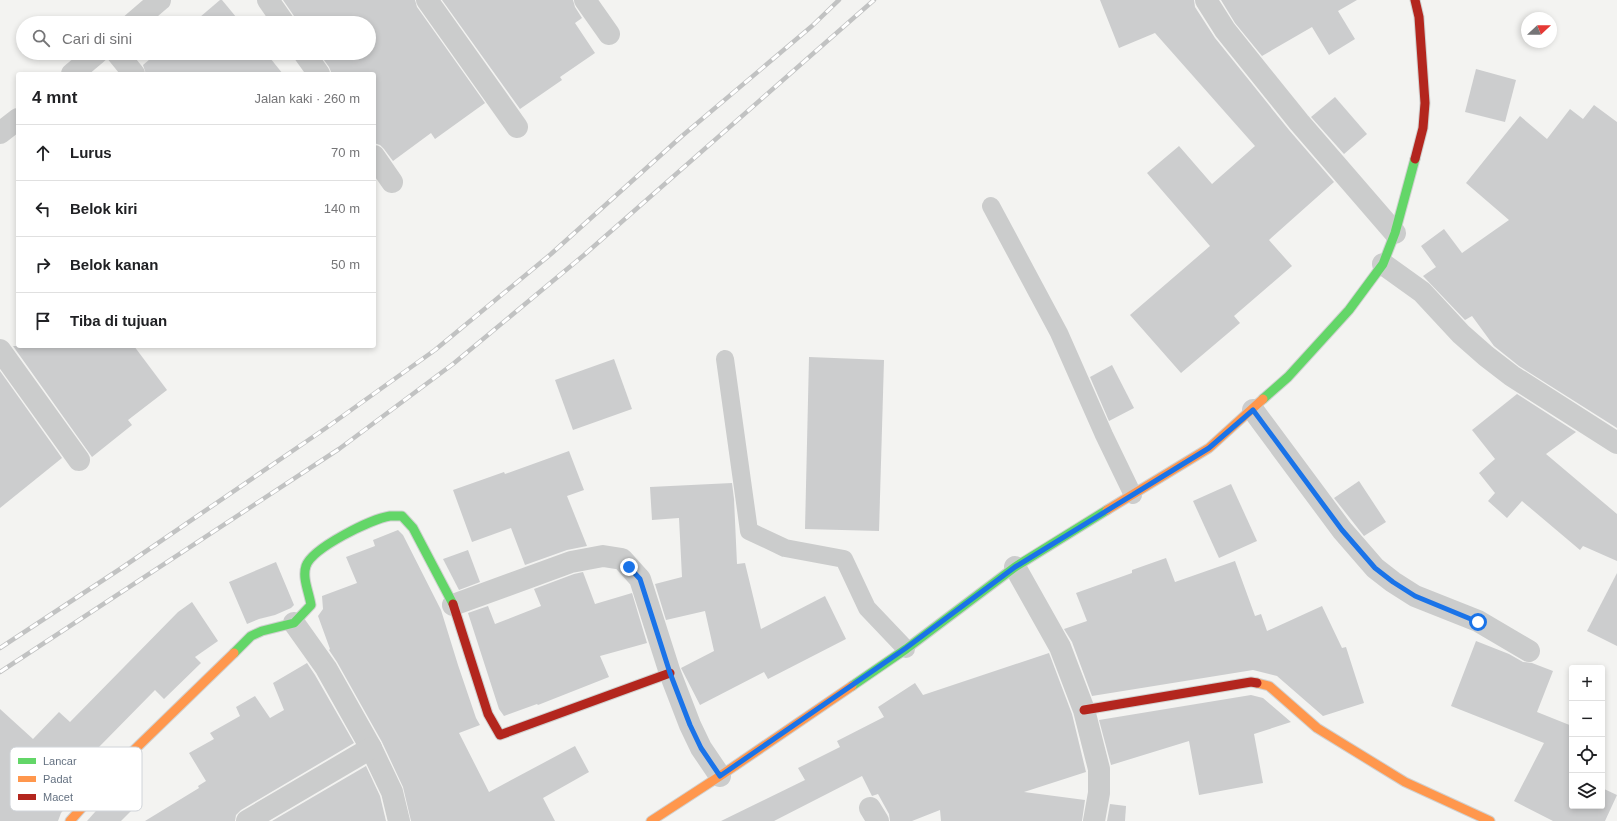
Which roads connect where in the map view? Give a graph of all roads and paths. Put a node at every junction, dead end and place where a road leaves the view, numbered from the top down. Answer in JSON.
{"nodes":[{"id":1,"x":160,"y":0,"type":"edge"},
{"id":2,"x":268,"y":0,"type":"edge"},
{"id":3,"x":426,"y":0,"type":"edge"},
{"id":4,"x":585,"y":0,"type":"edge"},
{"id":5,"x":1206,"y":0,"type":"edge"},
{"id":6,"x":1416,"y":0,"type":"edge"},
{"id":7,"x":141,"y":16,"type":"edge"},
{"id":8,"x":279,"y":16,"type":"edge"},
{"id":9,"x":609,"y":34,"type":"dead end"},
{"id":10,"x":89,"y":60,"type":"edge"},
{"id":11,"x":123,"y":60,"type":"edge"},
{"id":12,"x":309,"y":60,"type":"edge"},
{"id":13,"x":74,"y":72,"type":"edge"},
{"id":14,"x":132,"y":72,"type":"edge"},
{"id":15,"x":318,"y":72,"type":"edge"},
{"id":16,"x":518,"y":128,"type":"dead end"},
{"id":17,"x":376,"y":159,"type":"edge"},
{"id":18,"x":392,"y":182,"type":"dead end"},
{"id":19,"x":991,"y":206,"type":"dead end"},
{"id":20,"x":1395,"y":233,"type":"junction"},
{"id":21,"x":1383,"y":264,"type":"junction"},
{"id":22,"x":0,"y":350,"type":"edge"},
{"id":23,"x":725,"y":359,"type":"dead end"},
{"id":24,"x":1253,"y":410,"type":"junction"},
{"id":25,"x":1617,"y":443,"type":"edge"},
{"id":26,"x":79,"y":460,"type":"dead end"},
{"id":27,"x":1133,"y":495,"type":"junction"},
{"id":28,"x":1015,"y":567,"type":"junction"},
{"id":29,"x":453,"y":605,"type":"junction"},
{"id":30,"x":294,"y":623,"type":"junction"},
{"id":31,"x":906,"y":648,"type":"junction"},
{"id":32,"x":1529,"y":651,"type":"dead end"},
{"id":33,"x":670,"y":673,"type":"junction"},
{"id":34,"x":1084,"y":710,"type":"junction"},
{"id":35,"x":137,"y":747,"type":"edge"},
{"id":36,"x":371,"y":748,"type":"junction"},
{"id":37,"x":720,"y":776,"type":"junction"},
{"id":38,"x":79,"y":811,"type":"edge"},
{"id":39,"x":70,"y":821,"type":"edge"},
{"id":40,"x":247,"y":821,"type":"edge"},
{"id":41,"x":399,"y":821,"type":"edge"},
{"id":42,"x":651,"y":821,"type":"edge"},
{"id":43,"x":1094,"y":821,"type":"edge"},
{"id":44,"x":1490,"y":821,"type":"edge"}],
"edges":[{"from":1,"to":7,"type":"street"},
{"from":2,"to":8,"type":"street"},
{"from":3,"to":16,"type":"street"},
{"from":4,"to":9,"type":"street"},
{"from":5,"to":20,"type":"street"},
{"from":6,"to":20,"type":"street"},
{"from":10,"to":13,"type":"street"},
{"from":11,"to":14,"type":"street"},
{"from":12,"to":15,"type":"street"},
{"from":17,"to":18,"type":"street"},
{"from":19,"to":27,"type":"lane"},
{"from":20,"to":21,"type":"street"},
{"from":21,"to":24,"type":"street"},
{"from":21,"to":25,"type":"street"},
{"from":22,"to":26,"type":"street"},
{"from":23,"to":31,"type":"lane"},
{"from":24,"to":27,"type":"street"},
{"from":24,"to":32,"type":"street"},
{"from":27,"to":28,"type":"street"},
{"from":28,"to":31,"type":"street"},
{"from":28,"to":34,"type":"street"},
{"from":29,"to":30,"type":"street"},
{"from":29,"to":33,"type":"street"},
{"from":29,"to":33,"type":"street"},
{"from":30,"to":35,"type":"street"},
{"from":30,"to":36,"type":"street"},
{"from":31,"to":37,"type":"street"},
{"from":33,"to":37,"type":"street"},
{"from":34,"to":43,"type":"street"},
{"from":34,"to":44,"type":"street"},
{"from":36,"to":40,"type":"street"},
{"from":36,"to":41,"type":"street"},
{"from":37,"to":42,"type":"street"},
{"from":38,"to":39,"type":"street"}]}
